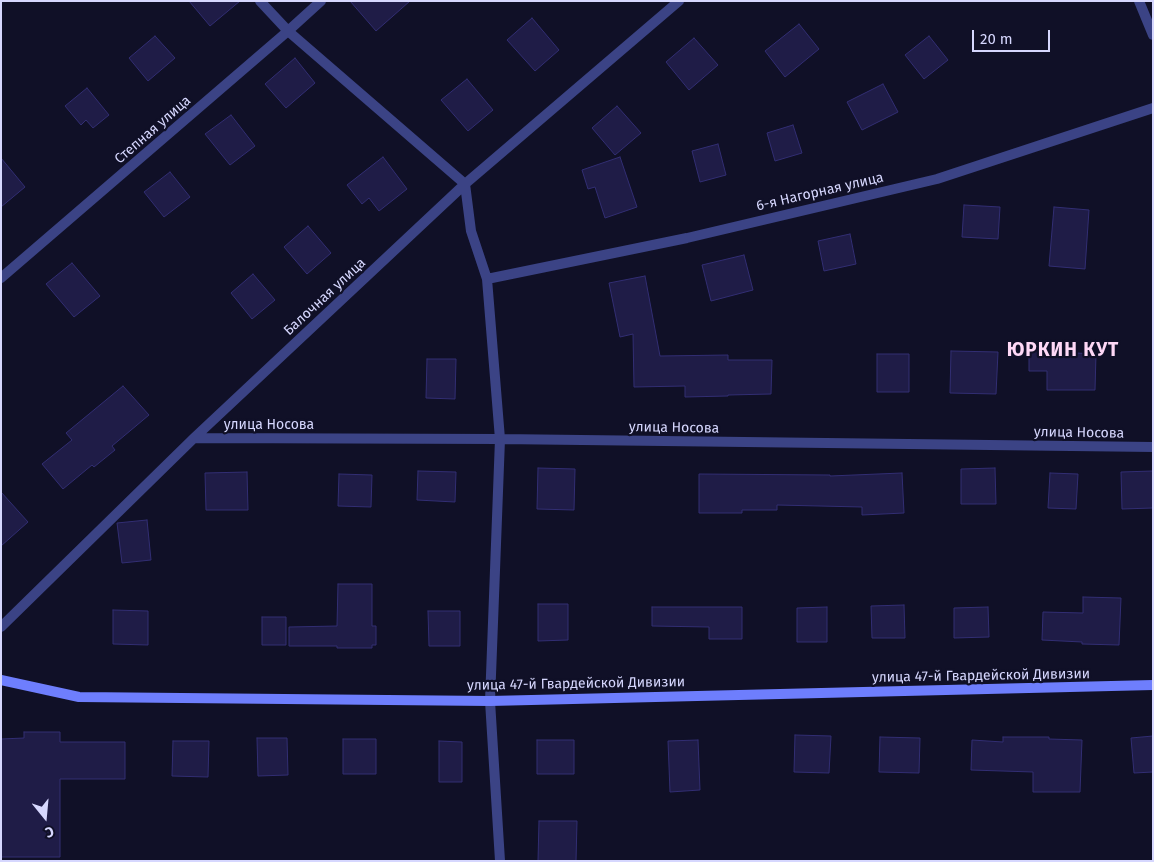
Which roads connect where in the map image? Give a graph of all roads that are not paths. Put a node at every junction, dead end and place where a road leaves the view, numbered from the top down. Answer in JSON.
{"nodes":[{"id":1,"x":260,"y":1,"type":"edge"},
{"id":2,"x":321,"y":1,"type":"edge"},
{"id":3,"x":679,"y":1,"type":"edge"},
{"id":4,"x":1138,"y":1,"type":"edge"},
{"id":5,"x":288,"y":32,"type":"junction"},
{"id":6,"x":1153,"y":35,"type":"edge"},
{"id":7,"x":1153,"y":108,"type":"edge"},
{"id":8,"x":465,"y":184,"type":"junction"},
{"id":9,"x":1,"y":278,"type":"edge"},
{"id":10,"x":487,"y":279,"type":"junction"},
{"id":11,"x":194,"y":438,"type":"junction"},
{"id":12,"x":500,"y":439,"type":"junction"},
{"id":13,"x":1153,"y":447,"type":"edge"},
{"id":14,"x":1,"y":627,"type":"edge"},
{"id":15,"x":1,"y":680,"type":"edge"},
{"id":16,"x":1153,"y":685,"type":"edge"},
{"id":17,"x":490,"y":701,"type":"junction"},
{"id":18,"x":500,"y":861,"type":"edge"}],
"edges":[{"from":1,"to":5,"type":"street"},
{"from":2,"to":5,"type":"street","name":"Степная улица"},
{"from":3,"to":8,"type":"street","name":"Балочная улица"},
{"from":4,"to":6,"type":"street"},
{"from":5,"to":8,"type":"street"},
{"from":5,"to":9,"type":"street","name":"Степная улица"},
{"from":7,"to":10,"type":"street","name":"6-я Нагорная улица"},
{"from":8,"to":10,"type":"street"},
{"from":8,"to":11,"type":"street","name":"Балочная улица"},
{"from":10,"to":12,"type":"street"},
{"from":11,"to":12,"type":"street","name":"улица Носова"},
{"from":11,"to":14,"type":"street","name":"Балочная улица"},
{"from":12,"to":13,"type":"street","name":"улица Носова"},
{"from":12,"to":17,"type":"street"},
{"from":15,"to":17,"type":"main road","name":"улица 47-й Гвардейской Дивизии"},
{"from":16,"to":17,"type":"main road","name":"улица 47-й Гвардейской Дивизии"},
{"from":17,"to":18,"type":"street"}]}
